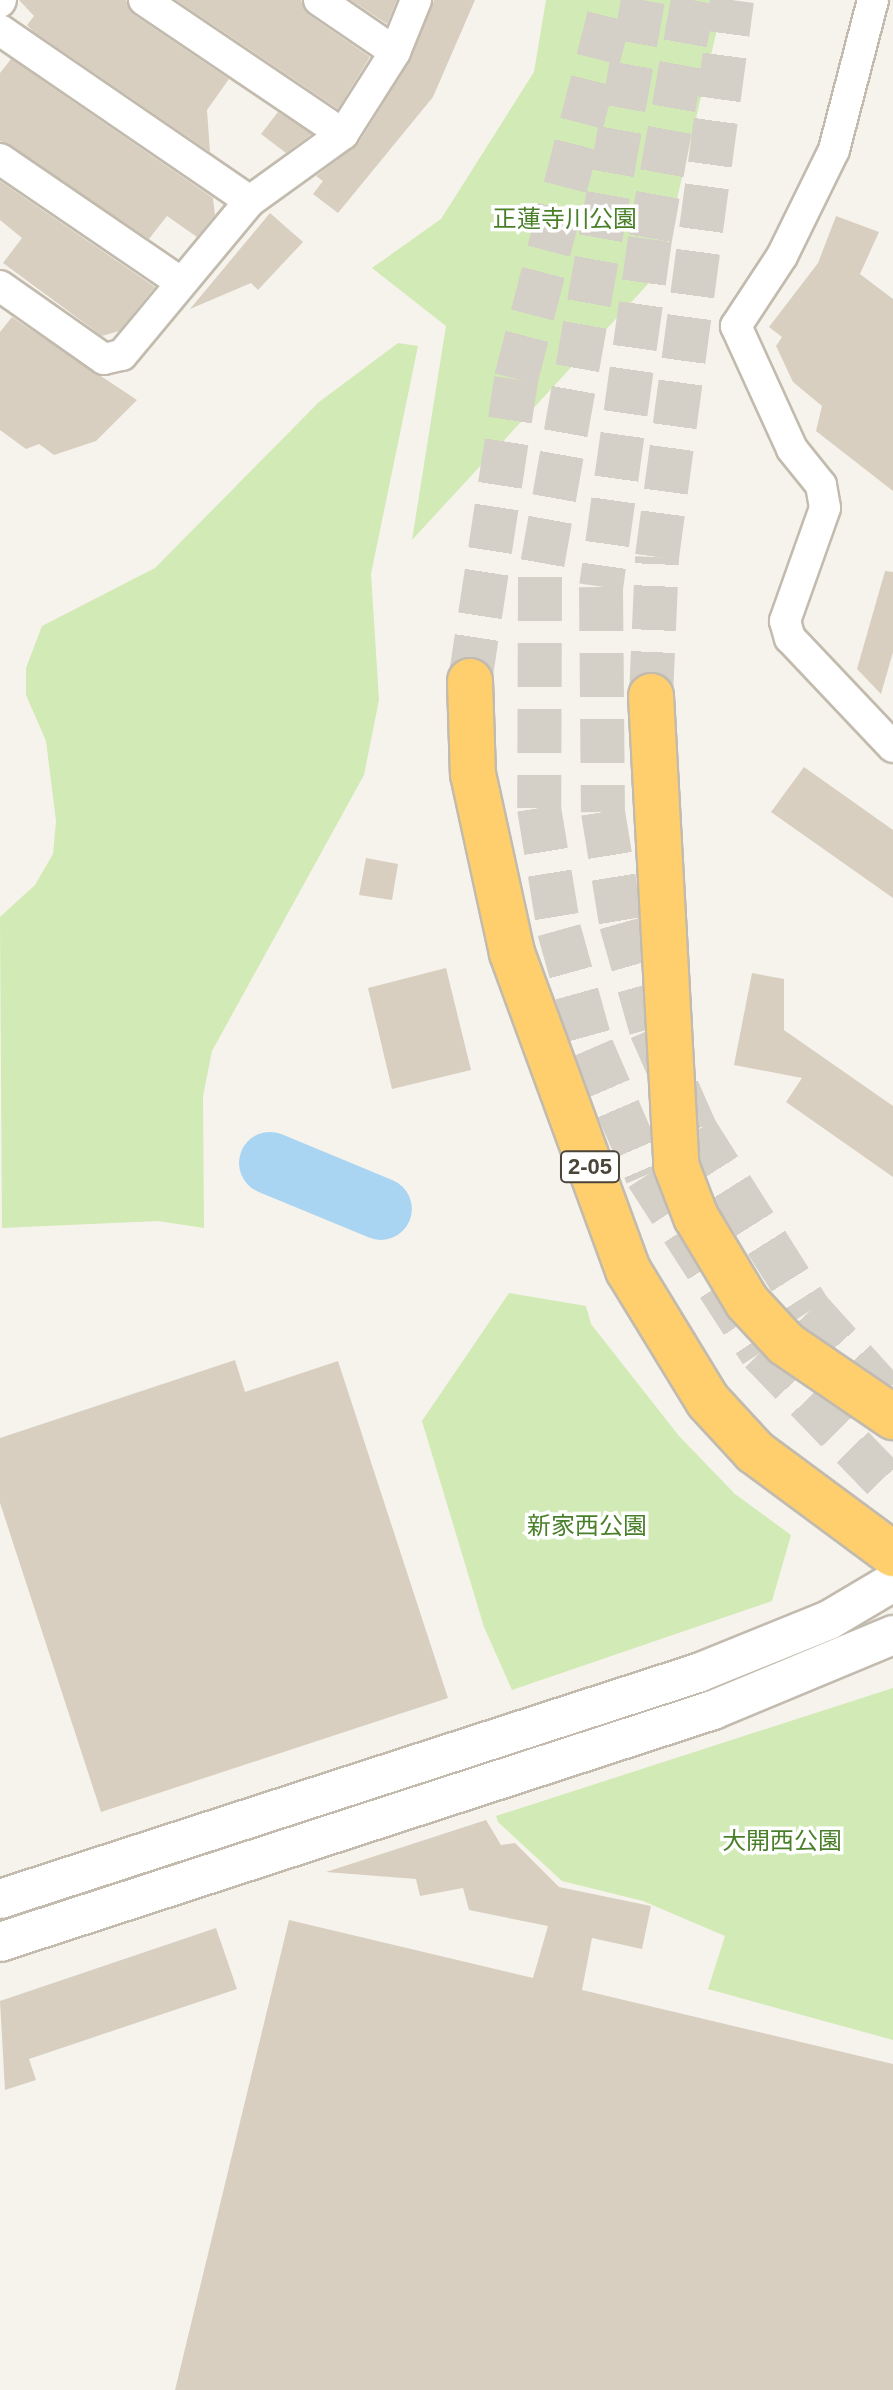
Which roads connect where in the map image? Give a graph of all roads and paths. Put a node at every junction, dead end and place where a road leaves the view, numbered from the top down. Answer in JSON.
{"nodes":[{"id":1,"x":144,"y":0,"type":"edge"},
{"id":2,"x":319,"y":0,"type":"edge"},
{"id":3,"x":416,"y":0,"type":"edge"},
{"id":4,"x":873,"y":0,"type":"edge"},
{"id":5,"x":0,"y":30,"type":"edge"},
{"id":6,"x":395,"y":52,"type":"junction"},
{"id":7,"x":343,"y":134,"type":"junction"},
{"id":8,"x":0,"y":159,"type":"edge"},
{"id":9,"x":250,"y":201,"type":"junction"},
{"id":10,"x":180,"y":282,"type":"junction"},
{"id":11,"x":0,"y":286,"type":"edge"},
{"id":12,"x":470,"y":681,"type":"tunnel mouth"},
{"id":13,"x":651,"y":696,"type":"tunnel mouth"},
{"id":14,"x":893,"y":747,"type":"edge"},
{"id":15,"x":893,"y":1417,"type":"edge"},
{"id":16,"x":893,"y":1554,"type":"edge"},
{"id":17,"x":893,"y":1582,"type":"edge"},
{"id":18,"x":893,"y":1635,"type":"edge"},
{"id":19,"x":0,"y":1899,"type":"edge"},
{"id":20,"x":0,"y":1942,"type":"edge"}],
"edges":[{"from":1,"to":7,"type":"street"},
{"from":2,"to":6,"type":"street"},
{"from":3,"to":6,"type":"street"},
{"from":4,"to":14,"type":"street"},
{"from":5,"to":9,"type":"street"},
{"from":6,"to":7,"type":"street"},
{"from":7,"to":9,"type":"street"},
{"from":8,"to":10,"type":"street"},
{"from":9,"to":10,"type":"street"},
{"from":10,"to":11,"type":"street"},
{"from":12,"to":16,"type":"highway","number":"2-05"},
{"from":13,"to":15,"type":"highway"},
{"from":17,"to":19,"type":"street"},
{"from":18,"to":20,"type":"street"}]}
